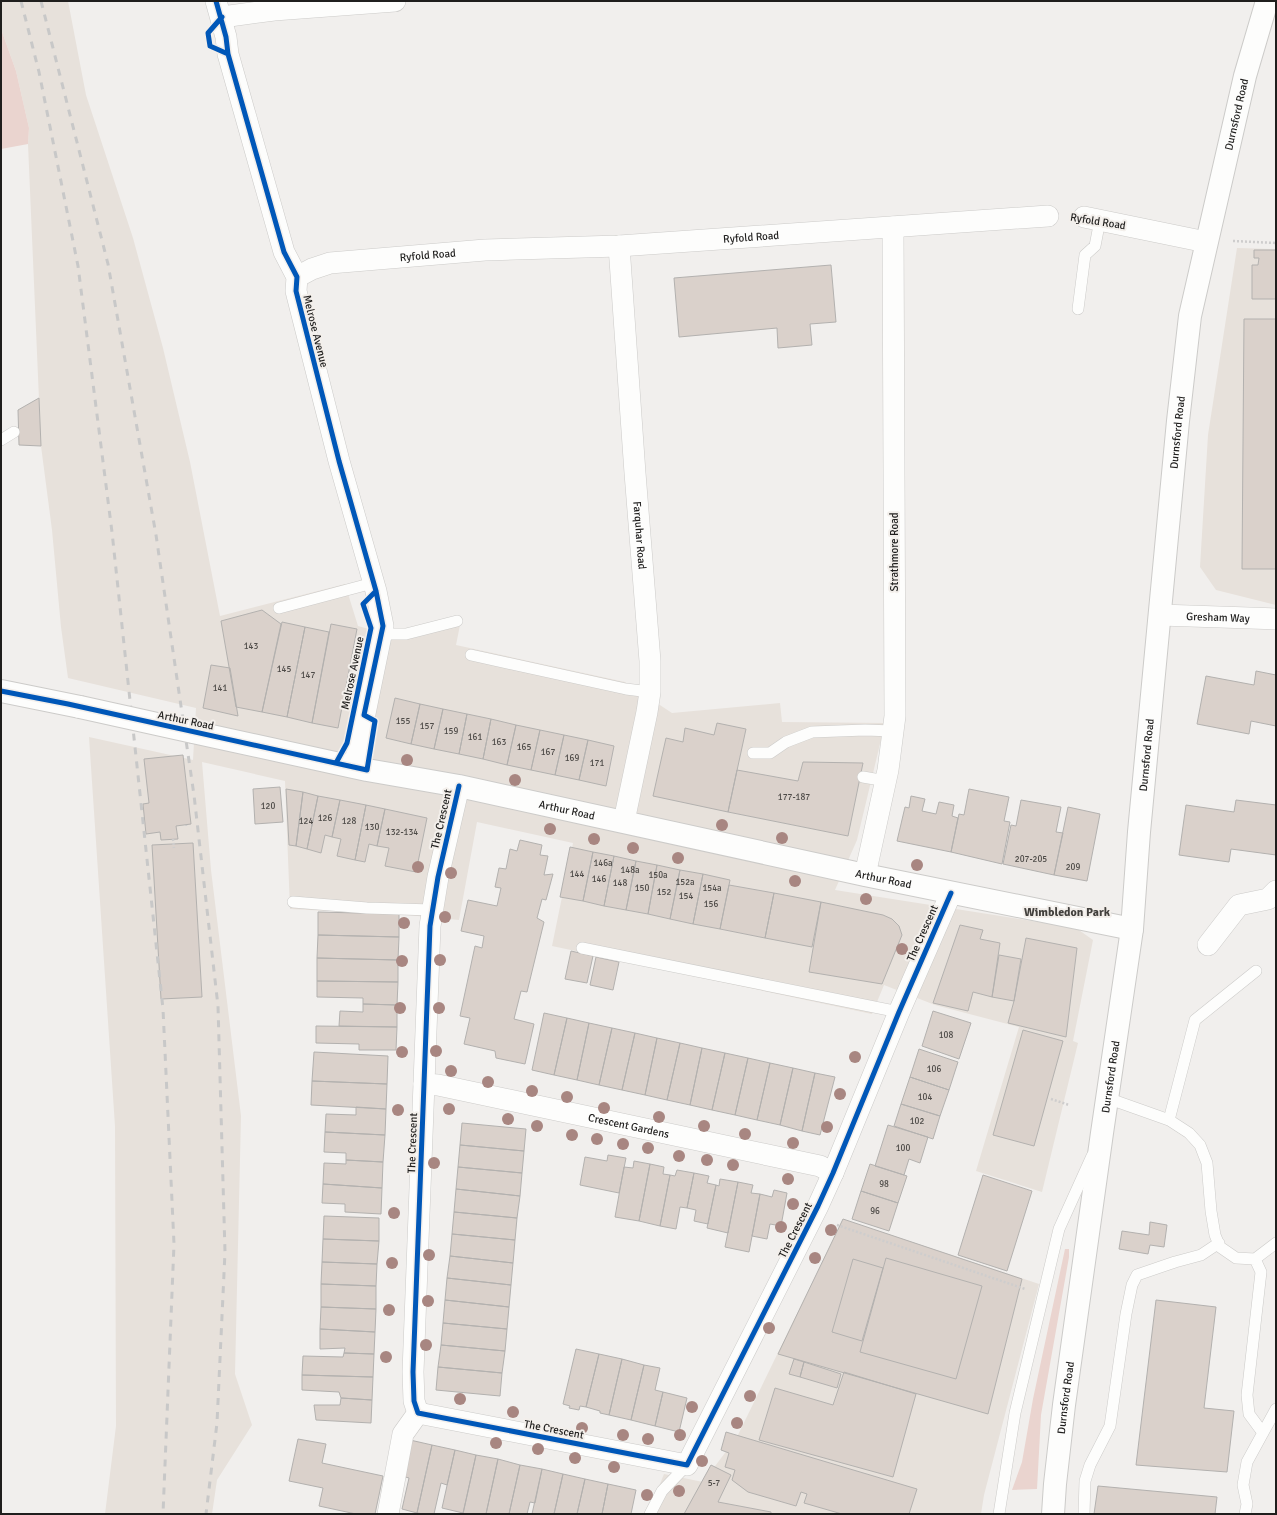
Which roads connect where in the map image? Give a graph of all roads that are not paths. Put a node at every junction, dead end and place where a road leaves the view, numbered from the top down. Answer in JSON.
{"nodes":[{"id":1,"x":395,"y":1,"type":"edge"},
{"id":2,"x":1267,"y":1,"type":"edge"},
{"id":3,"x":219,"y":9,"type":"edge"},
{"id":4,"x":1048,"y":216,"type":"dead end"},
{"id":5,"x":1092,"y":218,"type":"joint"},
{"id":6,"x":893,"y":227,"type":"junction"},
{"id":7,"x":1217,"y":241,"type":"junction"},
{"id":8,"x":618,"y":246,"type":"junction"},
{"id":9,"x":297,"y":277,"type":"junction"},
{"id":10,"x":1078,"y":309,"type":"dead end"},
{"id":11,"x":14,"y":432,"type":"dead end"},
{"id":12,"x":1,"y":440,"type":"edge"},
{"id":13,"x":373,"y":583,"type":"junction"},
{"id":14,"x":279,"y":608,"type":"dead end"},
{"id":15,"x":1160,"y":615,"type":"junction"},
{"id":16,"x":1276,"y":620,"type":"edge"},
{"id":17,"x":457,"y":621,"type":"dead end"},
{"id":18,"x":381,"y":634,"type":"junction"},
{"id":19,"x":471,"y":655,"type":"dead end"},
{"id":20,"x":1,"y":691,"type":"edge"},
{"id":21,"x":650,"y":692,"type":"junction"},
{"id":22,"x":893,"y":731,"type":"junction"},
{"id":23,"x":753,"y":753,"type":"dead end"},
{"id":24,"x":354,"y":766,"type":"junction"},
{"id":25,"x":862,"y":777,"type":"dead end"},
{"id":26,"x":886,"y":781,"type":"junction"},
{"id":27,"x":459,"y":786,"type":"junction"},
{"id":28,"x":624,"y":821,"type":"junction"},
{"id":29,"x":865,"y":875,"type":"junction"},
{"id":30,"x":1276,"y":891,"type":"edge"},
{"id":31,"x":951,"y":893,"type":"junction"},
{"id":32,"x":293,"y":902,"type":"dead end"},
{"id":33,"x":432,"y":910,"type":"junction"},
{"id":34,"x":1132,"y":929,"type":"junction"},
{"id":35,"x":1208,"y":945,"type":"dead end"},
{"id":36,"x":582,"y":948,"type":"dead end"},
{"id":37,"x":1256,"y":972,"type":"dead end"},
{"id":38,"x":899,"y":1012,"type":"junction"},
{"id":39,"x":424,"y":1084,"type":"junction"},
{"id":40,"x":1107,"y":1098,"type":"junction"},
{"id":41,"x":1169,"y":1120,"type":"junction"},
{"id":42,"x":1102,"y":1133,"type":"junction"},
{"id":43,"x":833,"y":1173,"type":"junction"},
{"id":44,"x":1219,"y":1243,"type":"junction"},
{"id":45,"x":1276,"y":1243,"type":"edge"},
{"id":46,"x":1256,"y":1259,"type":"junction"},
{"id":47,"x":1276,"y":1409,"type":"edge"},
{"id":48,"x":418,"y":1413,"type":"junction"},
{"id":49,"x":1263,"y":1433,"type":"junction"},
{"id":50,"x":687,"y":1466,"type":"junction"},
{"id":51,"x":388,"y":1514,"type":"edge"},
{"id":52,"x":650,"y":1514,"type":"edge"},
{"id":53,"x":999,"y":1514,"type":"edge"},
{"id":54,"x":1054,"y":1514,"type":"edge"},
{"id":55,"x":1084,"y":1514,"type":"edge"},
{"id":56,"x":1245,"y":1514,"type":"edge"}],
"edges":[{"from":1,"to":3,"type":"street"},
{"from":2,"to":7,"type":"main road","name":"Durnsford Road"},
{"from":3,"to":9,"type":"street","name":"Melrose Avenue"},
{"from":4,"to":6,"type":"street","name":"Ryfold Road"},
{"from":5,"to":7,"type":"street","name":"Ryfold Road"},
{"from":5,"to":10,"type":"lane"},
{"from":6,"to":8,"type":"street","name":"Ryfold Road"},
{"from":6,"to":22,"type":"street","name":"Strathmore Road"},
{"from":7,"to":15,"type":"main road","name":"Durnsford Road"},
{"from":8,"to":9,"type":"street","name":"Ryfold Road"},
{"from":8,"to":21,"type":"street","name":"Farquhar Road"},
{"from":9,"to":13,"type":"street","name":"Melrose Avenue"},
{"from":11,"to":12,"type":"lane"},
{"from":13,"to":14,"type":"lane"},
{"from":13,"to":18,"type":"street","name":"Melrose Avenue"},
{"from":15,"to":16,"type":"street","name":"Gresham Way"},
{"from":15,"to":34,"type":"main road","name":"Durnsford Road"},
{"from":17,"to":18,"type":"lane"},
{"from":18,"to":24,"type":"street","name":"Melrose Avenue"},
{"from":19,"to":21,"type":"lane"},
{"from":20,"to":24,"type":"main road","name":"Arthur Road","bridge":true},
{"from":21,"to":28,"type":"street","name":"Farquhar Road"},
{"from":22,"to":23,"type":"lane"},
{"from":22,"to":26,"type":"street","name":"Strathmore Road"},
{"from":24,"to":27,"type":"main road","name":"Arthur Road"},
{"from":25,"to":26,"type":"lane"},
{"from":26,"to":29,"type":"street","name":"Strathmore Road"},
{"from":27,"to":28,"type":"main road","name":"Arthur Road"},
{"from":27,"to":33,"type":"street","name":"The Crescent"},
{"from":28,"to":29,"type":"main road","name":"Arthur Road"},
{"from":29,"to":31,"type":"main road","name":"Arthur Road"},
{"from":30,"to":35,"type":"street"},
{"from":31,"to":34,"type":"main road","name":"Arthur Road"},
{"from":31,"to":38,"type":"street","name":"The Crescent"},
{"from":32,"to":33,"type":"lane"},
{"from":33,"to":39,"type":"street","name":"The Crescent"},
{"from":34,"to":40,"type":"main road","name":"Durnsford Road"},
{"from":36,"to":38,"type":"lane"},
{"from":37,"to":41,"type":"lane"},
{"from":38,"to":43,"type":"street","name":"The Crescent"},
{"from":39,"to":43,"type":"street","name":"Crescent Gardens"},
{"from":39,"to":48,"type":"street","name":"The Crescent"},
{"from":40,"to":41,"type":"lane"},
{"from":40,"to":42,"type":"main road","name":"Durnsford Road"},
{"from":41,"to":44,"type":"lane"},
{"from":42,"to":53,"type":"lane"},
{"from":42,"to":54,"type":"main road","name":"Durnsford Road"},
{"from":43,"to":50,"type":"street","name":"The Crescent"},
{"from":44,"to":46,"type":"lane"},
{"from":44,"to":55,"type":"lane"},
{"from":45,"to":46,"type":"lane"},
{"from":46,"to":49,"type":"lane"},
{"from":47,"to":49,"type":"lane"},
{"from":48,"to":50,"type":"street","name":"The Crescent"},
{"from":48,"to":51,"type":"street"},
{"from":49,"to":56,"type":"lane"},
{"from":50,"to":52,"type":"lane"}]}
